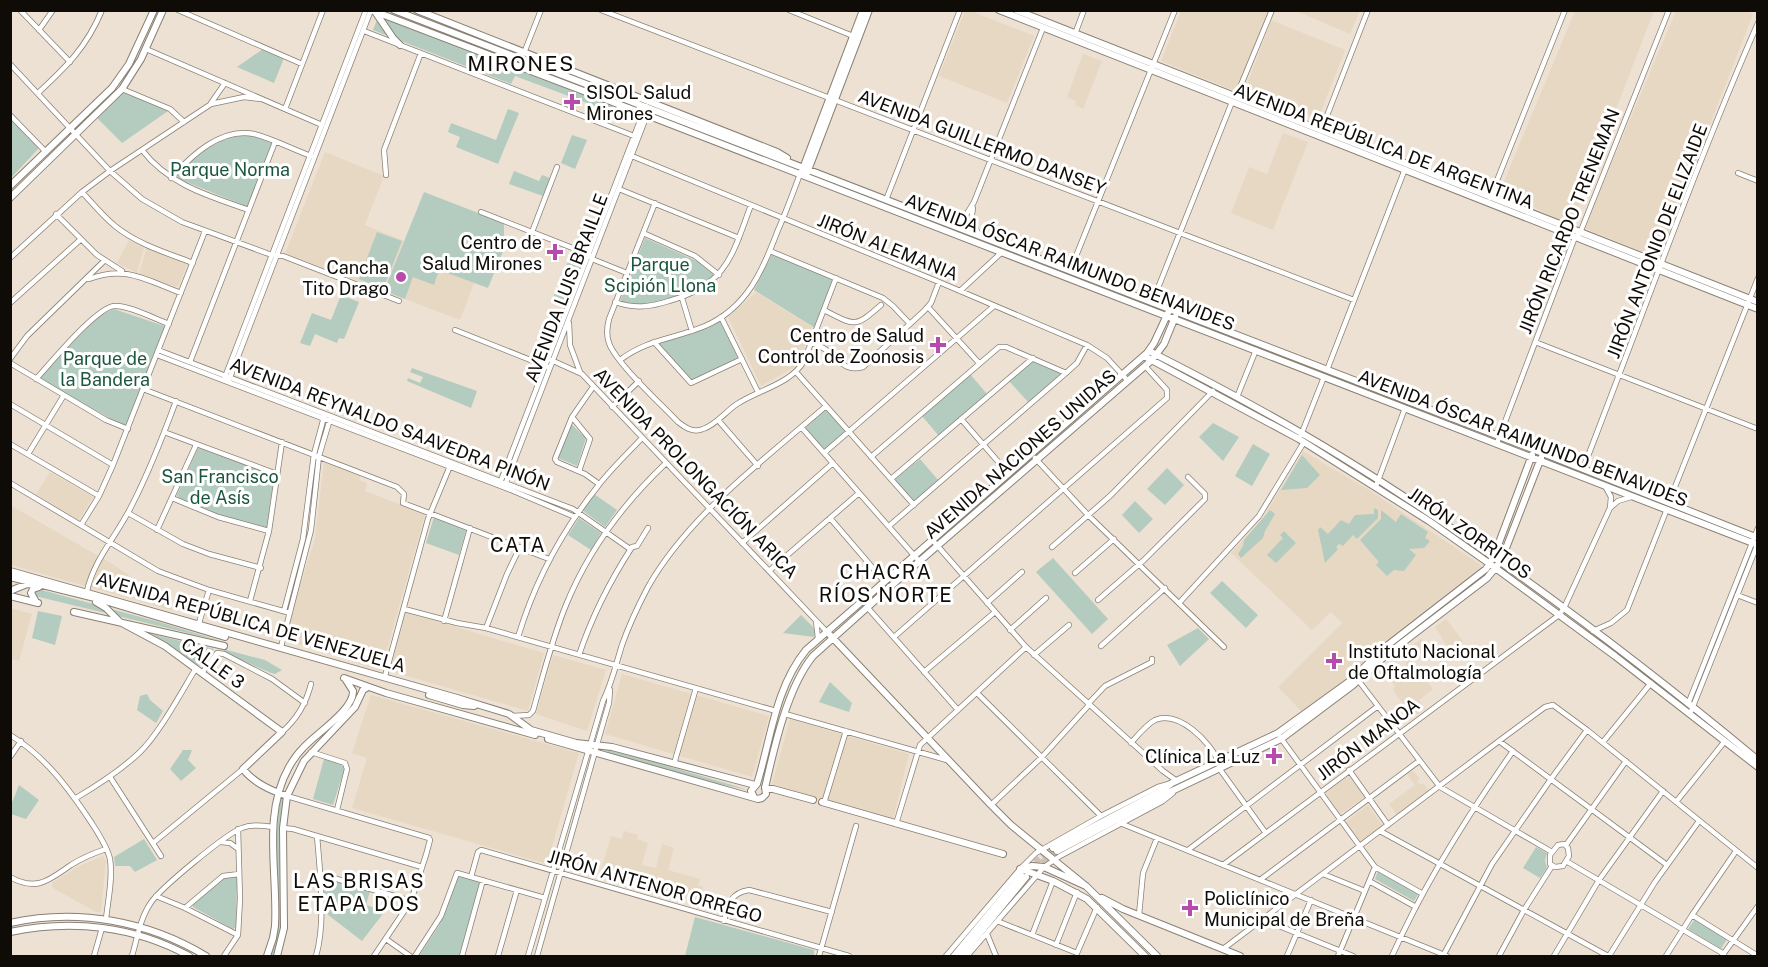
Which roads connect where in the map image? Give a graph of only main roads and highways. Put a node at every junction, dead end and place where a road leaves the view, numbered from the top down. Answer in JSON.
{"nodes":[{"id":1,"x":154,"y":10,"type":"edge"},
{"id":2,"x":163,"y":10,"type":"edge"},
{"id":3,"x":394,"y":10,"type":"edge"},
{"id":4,"x":411,"y":10,"type":"edge"},
{"id":5,"x":417,"y":10,"type":"edge"},
{"id":6,"x":863,"y":10,"type":"edge"},
{"id":7,"x":869,"y":10,"type":"edge"},
{"id":8,"x":999,"y":10,"type":"edge"},
{"id":9,"x":1016,"y":10,"type":"edge"},
{"id":10,"x":371,"y":11,"type":"edge"},
{"id":11,"x":427,"y":23,"type":"junction"},
{"id":12,"x":400,"y":45,"type":"road end"},
{"id":13,"x":1152,"y":68,"type":"junction"},
{"id":14,"x":832,"y":99,"type":"junction"},
{"id":15,"x":645,"y":112,"type":"junction"},
{"id":16,"x":804,"y":172,"type":"junction"},
{"id":17,"x":10,"y":186,"type":"edge"},
{"id":18,"x":10,"y":198,"type":"edge"},
{"id":19,"x":1747,"y":302,"type":"junction"},
{"id":20,"x":1758,"y":302,"type":"edge"},
{"id":21,"x":1758,"y":309,"type":"edge"},
{"id":22,"x":1168,"y":313,"type":"junction"},
{"id":23,"x":1176,"y":316,"type":"junction"},
{"id":24,"x":1147,"y":353,"type":"junction"},
{"id":25,"x":1155,"y":357,"type":"junction"},
{"id":26,"x":1325,"y":373,"type":"junction"},
{"id":27,"x":1302,"y":438,"type":"junction"},
{"id":28,"x":1498,"y":440,"type":"junction"},
{"id":29,"x":1533,"y":453,"type":"junction"},
{"id":30,"x":1541,"y":456,"type":"junction"},
{"id":31,"x":1377,"y":483,"type":"junction"},
{"id":32,"x":1668,"y":506,"type":"junction"},
{"id":33,"x":1756,"y":541,"type":"edge"},
{"id":34,"x":1494,"y":556,"type":"junction"},
{"id":35,"x":1501,"y":561,"type":"junction"},
{"id":36,"x":1493,"y":566,"type":"junction"},
{"id":37,"x":10,"y":571,"type":"edge"},
{"id":38,"x":10,"y":577,"type":"edge"},
{"id":39,"x":39,"y":587,"type":"junction"},
{"id":40,"x":10,"y":591,"type":"edge"},
{"id":41,"x":10,"y":596,"type":"edge"},
{"id":42,"x":74,"y":612,"type":"dead end"},
{"id":43,"x":121,"y":623,"type":"junction"},
{"id":44,"x":199,"y":623,"type":"junction"},
{"id":45,"x":190,"y":627,"type":"junction"},
{"id":46,"x":826,"y":631,"type":"junction"},
{"id":47,"x":210,"y":633,"type":"junction"},
{"id":48,"x":225,"y":637,"type":"dead end"},
{"id":49,"x":832,"y":637,"type":"junction"},
{"id":50,"x":206,"y":642,"type":"junction"},
{"id":51,"x":224,"y":646,"type":"dead end"},
{"id":52,"x":794,"y":668,"type":"junction"},
{"id":53,"x":801,"y":672,"type":"junction"},
{"id":54,"x":369,"y":687,"type":"junction"},
{"id":55,"x":428,"y":692,"type":"junction"},
{"id":56,"x":443,"y":699,"type":"junction"},
{"id":57,"x":417,"y":702,"type":"junction"},
{"id":58,"x":482,"y":706,"type":"junction"},
{"id":59,"x":440,"y":708,"type":"junction"},
{"id":60,"x":1689,"y":709,"type":"junction"},
{"id":61,"x":505,"y":712,"type":"junction"},
{"id":62,"x":501,"y":725,"type":"junction"},
{"id":63,"x":588,"y":747,"type":"junction"},
{"id":64,"x":1758,"y":760,"type":"edge"},
{"id":65,"x":1219,"y":765,"type":"junction"},
{"id":66,"x":1758,"y":768,"type":"edge"},
{"id":67,"x":760,"y":772,"type":"junction"},
{"id":68,"x":743,"y":783,"type":"junction"},
{"id":69,"x":756,"y":784,"type":"junction"},
{"id":70,"x":766,"y":789,"type":"junction"},
{"id":71,"x":278,"y":793,"type":"junction"},
{"id":72,"x":287,"y":796,"type":"junction"},
{"id":73,"x":754,"y":797,"type":"junction"},
{"id":74,"x":813,"y":800,"type":"dead end"},
{"id":75,"x":823,"y":803,"type":"road end"},
{"id":76,"x":1003,"y":854,"type":"dead end"},
{"id":77,"x":1049,"y":864,"type":"junction"},
{"id":78,"x":1022,"y":874,"type":"junction"},
{"id":79,"x":1086,"y":886,"type":"junction"},
{"id":80,"x":1096,"y":895,"type":"junction"},
{"id":81,"x":1135,"y":914,"type":"junction"},
{"id":82,"x":10,"y":923,"type":"edge"},
{"id":83,"x":1116,"y":925,"type":"junction"},
{"id":84,"x":1125,"y":925,"type":"junction"},
{"id":85,"x":10,"y":932,"type":"edge"},
{"id":86,"x":1137,"y":938,"type":"junction"},
{"id":87,"x":189,"y":957,"type":"edge"},
{"id":88,"x":206,"y":957,"type":"edge"},
{"id":89,"x":267,"y":957,"type":"edge"},
{"id":90,"x":276,"y":957,"type":"edge"},
{"id":91,"x":954,"y":957,"type":"edge"},
{"id":92,"x":961,"y":957,"type":"edge"},
{"id":93,"x":1145,"y":957,"type":"edge"},
{"id":94,"x":1157,"y":957,"type":"edge"},
{"id":95,"x":1240,"y":957,"type":"edge"}],
"edges":[{"from":1,"to":17,"type":"main road"},
{"from":2,"to":18,"type":"main road"},
{"from":3,"to":11,"type":"main road","name":"AVENIDA ÓSCAR RAIMUNDO BENAVIDES"},
{"from":4,"to":11,"type":"main road"},
{"from":5,"to":16,"type":"main road","name":"AVENIDA ÓSCAR RAIMUNDO BENAVIDES"},
{"from":6,"to":14,"type":"main road"},
{"from":7,"to":14,"type":"main road"},
{"from":8,"to":13,"type":"main road","name":"AVENIDA REPÚBLICA DE ARGENTINA"},
{"from":9,"to":13,"type":"main road","name":"AVENIDA REPÚBLICA DE ARGENTINA"},
{"from":10,"to":12,"type":"main road"},
{"from":10,"to":15,"type":"main road","name":"AVENIDA ÓSCAR RAIMUNDO BENAVIDES"},
{"from":11,"to":15,"type":"main road","name":"AVENIDA ÓSCAR RAIMUNDO BENAVIDES"},
{"from":13,"to":19,"type":"main road","name":"AVENIDA REPÚBLICA DE ARGENTINA"},
{"from":14,"to":16,"type":"main road"},
{"from":15,"to":16,"type":"main road","name":"AVENIDA ÓSCAR RAIMUNDO BENAVIDES"},
{"from":16,"to":22,"type":"main road","name":"AVENIDA ÓSCAR RAIMUNDO BENAVIDES"},
{"from":16,"to":22,"type":"main road","name":"AVENIDA ÓSCAR RAIMUNDO BENAVIDES"},
{"from":19,"to":20,"type":"main road","name":"AVENIDA REPÚBLICA DE ARGENTINA"},
{"from":19,"to":21,"type":"main road","name":"AVENIDA REPÚBLICA DE ARGENTINA"},
{"from":22,"to":23,"type":"main road","name":"AVENIDA ÓSCAR RAIMUNDO BENAVIDES"},
{"from":22,"to":24,"type":"main road","name":"AVENIDA NACIONES UNIDAS"},
{"from":23,"to":25,"type":"main road","name":"AVENIDA NACIONES UNIDAS"},
{"from":23,"to":26,"type":"main road","name":"AVENIDA ÓSCAR RAIMUNDO BENAVIDES"},
{"from":23,"to":26,"type":"main road","name":"AVENIDA ÓSCAR RAIMUNDO BENAVIDES"},
{"from":24,"to":25,"type":"main road","name":"JIRÓN ZORRITOS"},
{"from":24,"to":46,"type":"main road","name":"AVENIDA NACIONES UNIDAS"},
{"from":25,"to":27,"type":"main road","name":"JIRÓN ZORRITOS"},
{"from":25,"to":27,"type":"main road","name":"JIRÓN ZORRITOS"},
{"from":25,"to":49,"type":"main road","name":"AVENIDA NACIONES UNIDAS"},
{"from":26,"to":28,"type":"main road","name":"AVENIDA ÓSCAR RAIMUNDO BENAVIDES"},
{"from":26,"to":28,"type":"main road","name":"AVENIDA ÓSCAR RAIMUNDO BENAVIDES"},
{"from":27,"to":31,"type":"main road","name":"JIRÓN ZORRITOS"},
{"from":28,"to":29,"type":"main road","name":"AVENIDA ÓSCAR RAIMUNDO BENAVIDES"},
{"from":29,"to":30,"type":"main road","name":"AVENIDA ÓSCAR RAIMUNDO BENAVIDES"},
{"from":29,"to":34,"type":"main road"},
{"from":30,"to":32,"type":"main road","name":"AVENIDA ÓSCAR RAIMUNDO BENAVIDES"},
{"from":30,"to":32,"type":"main road","name":"AVENIDA ÓSCAR RAIMUNDO BENAVIDES"},
{"from":30,"to":35,"type":"main road"},
{"from":31,"to":34,"type":"main road","name":"JIRÓN ZORRITOS"},
{"from":31,"to":36,"type":"main road","name":"JIRÓN ZORRITOS"},
{"from":32,"to":33,"type":"main road","name":"AVENIDA ÓSCAR RAIMUNDO BENAVIDES"},
{"from":34,"to":35,"type":"main road","name":"JIRÓN ZORRITOS"},
{"from":34,"to":36,"type":"main road"},
{"from":35,"to":36,"type":"main road"},
{"from":35,"to":60,"type":"main road","name":"JIRÓN ZORRITOS"},
{"from":36,"to":60,"type":"main road","name":"JIRÓN ZORRITOS"},
{"from":36,"to":65,"type":"main road"},
{"from":37,"to":44,"type":"main road","name":"AVENIDA REPÚBLICA DE VENEZUELA"},
{"from":38,"to":45,"type":"main road","name":"AVENIDA REPÚBLICA DE VENEZUELA"},
{"from":39,"to":40,"type":"main road"},
{"from":39,"to":41,"type":"main road"},
{"from":39,"to":43,"type":"main road"},
{"from":42,"to":43,"type":"main road","name":"AVENIDA REPÚBLICA DE VENEZUELA"},
{"from":43,"to":50,"type":"main road","name":"AVENIDA REPÚBLICA DE VENEZUELA"},
{"from":43,"to":71,"type":"main road","name":"CALLE 3"},
{"from":44,"to":45,"type":"main road"},
{"from":44,"to":55,"type":"main road","name":"AVENIDA REPÚBLICA DE VENEZUELA"},
{"from":45,"to":47,"type":"main road","name":"AVENIDA REPÚBLICA DE VENEZUELA"},
{"from":46,"to":49,"type":"main road","name":"AVENIDA PROLONGACIÓN ARICA"},
{"from":46,"to":52,"type":"main road","name":"AVENIDA NACIONES UNIDAS"},
{"from":47,"to":48,"type":"main road","name":"AVENIDA REPÚBLICA DE VENEZUELA"},
{"from":47,"to":50,"type":"main road"},
{"from":49,"to":53,"type":"main road","name":"AVENIDA NACIONES UNIDAS"},
{"from":49,"to":77,"type":"main road","name":"AVENIDA PROLONGACIÓN ARICA"},
{"from":50,"to":51,"type":"main road","name":"AVENIDA REPÚBLICA DE VENEZUELA"},
{"from":52,"to":53,"type":"main road"},
{"from":52,"to":67,"type":"main road","name":"AVENIDA NACIONES UNIDAS"},
{"from":53,"to":70,"type":"main road","name":"AVENIDA NACIONES UNIDAS"},
{"from":54,"to":57,"type":"main road","name":"AVENIDA REPÚBLICA DE VENEZUELA"},
{"from":54,"to":71,"type":"main road","name":"AVENIDA REPÚBLICA DE VENEZUELA"},
{"from":54,"to":72,"type":"main road"},
{"from":55,"to":56,"type":"main road","name":"AVENIDA REPÚBLICA DE VENEZUELA"},
{"from":55,"to":57,"type":"main road"},
{"from":55,"to":58,"type":"main road","name":"AVENIDA REPÚBLICA DE VENEZUELA"},
{"from":56,"to":58,"type":"main road","name":"AVENIDA REPÚBLICA DE VENEZUELA"},
{"from":56,"to":59,"type":"main road"},
{"from":57,"to":59,"type":"main road","name":"AVENIDA REPÚBLICA DE VENEZUELA"},
{"from":58,"to":61,"type":"main road","name":"AVENIDA REPÚBLICA DE VENEZUELA"},
{"from":59,"to":62,"type":"main road","name":"AVENIDA REPÚBLICA DE VENEZUELA"},
{"from":60,"to":64,"type":"main road","name":"JIRÓN ZORRITOS"},
{"from":60,"to":66,"type":"main road","name":"JIRÓN ZORRITOS"},
{"from":61,"to":62,"type":"main road"},
{"from":61,"to":63,"type":"main road","name":"AVENIDA REPÚBLICA DE VENEZUELA"},
{"from":62,"to":63,"type":"main road","name":"AVENIDA REPÚBLICA DE VENEZUELA"},
{"from":63,"to":68,"type":"main road","name":"AVENIDA REPÚBLICA DE VENEZUELA"},
{"from":63,"to":73,"type":"main road","name":"AVENIDA REPÚBLICA DE VENEZUELA"},
{"from":65,"to":65,"type":"main road"},
{"from":67,"to":68,"type":"main road"},
{"from":67,"to":69,"type":"main road","name":"AVENIDA NACIONES UNIDAS"},
{"from":68,"to":69,"type":"main road","name":"AVENIDA REPÚBLICA DE VENEZUELA"},
{"from":69,"to":70,"type":"main road"},
{"from":69,"to":73,"type":"main road"},
{"from":70,"to":73,"type":"main road"},
{"from":70,"to":74,"type":"main road"},
{"from":71,"to":72,"type":"main road"},
{"from":71,"to":89,"type":"main road"},
{"from":72,"to":90,"type":"main road"},
{"from":75,"to":76,"type":"main road"},
{"from":77,"to":78,"type":"main road"},
{"from":77,"to":79,"type":"main road"},
{"from":77,"to":79,"type":"main road","name":"AVENIDA PROLONGACIÓN ARICA"},
{"from":78,"to":83,"type":"main road"},
{"from":78,"to":91,"type":"main road"},
{"from":78,"to":92,"type":"main road"},
{"from":79,"to":80,"type":"main road"},
{"from":80,"to":81,"type":"main road"},
{"from":80,"to":84,"type":"main road"},
{"from":81,"to":84,"type":"main road"},
{"from":81,"to":95,"type":"main road"},
{"from":82,"to":88,"type":"main road"},
{"from":83,"to":86,"type":"main road"},
{"from":83,"to":93,"type":"main road"},
{"from":84,"to":86,"type":"main road"},
{"from":85,"to":87,"type":"main road"},
{"from":86,"to":94,"type":"main road"}]}
